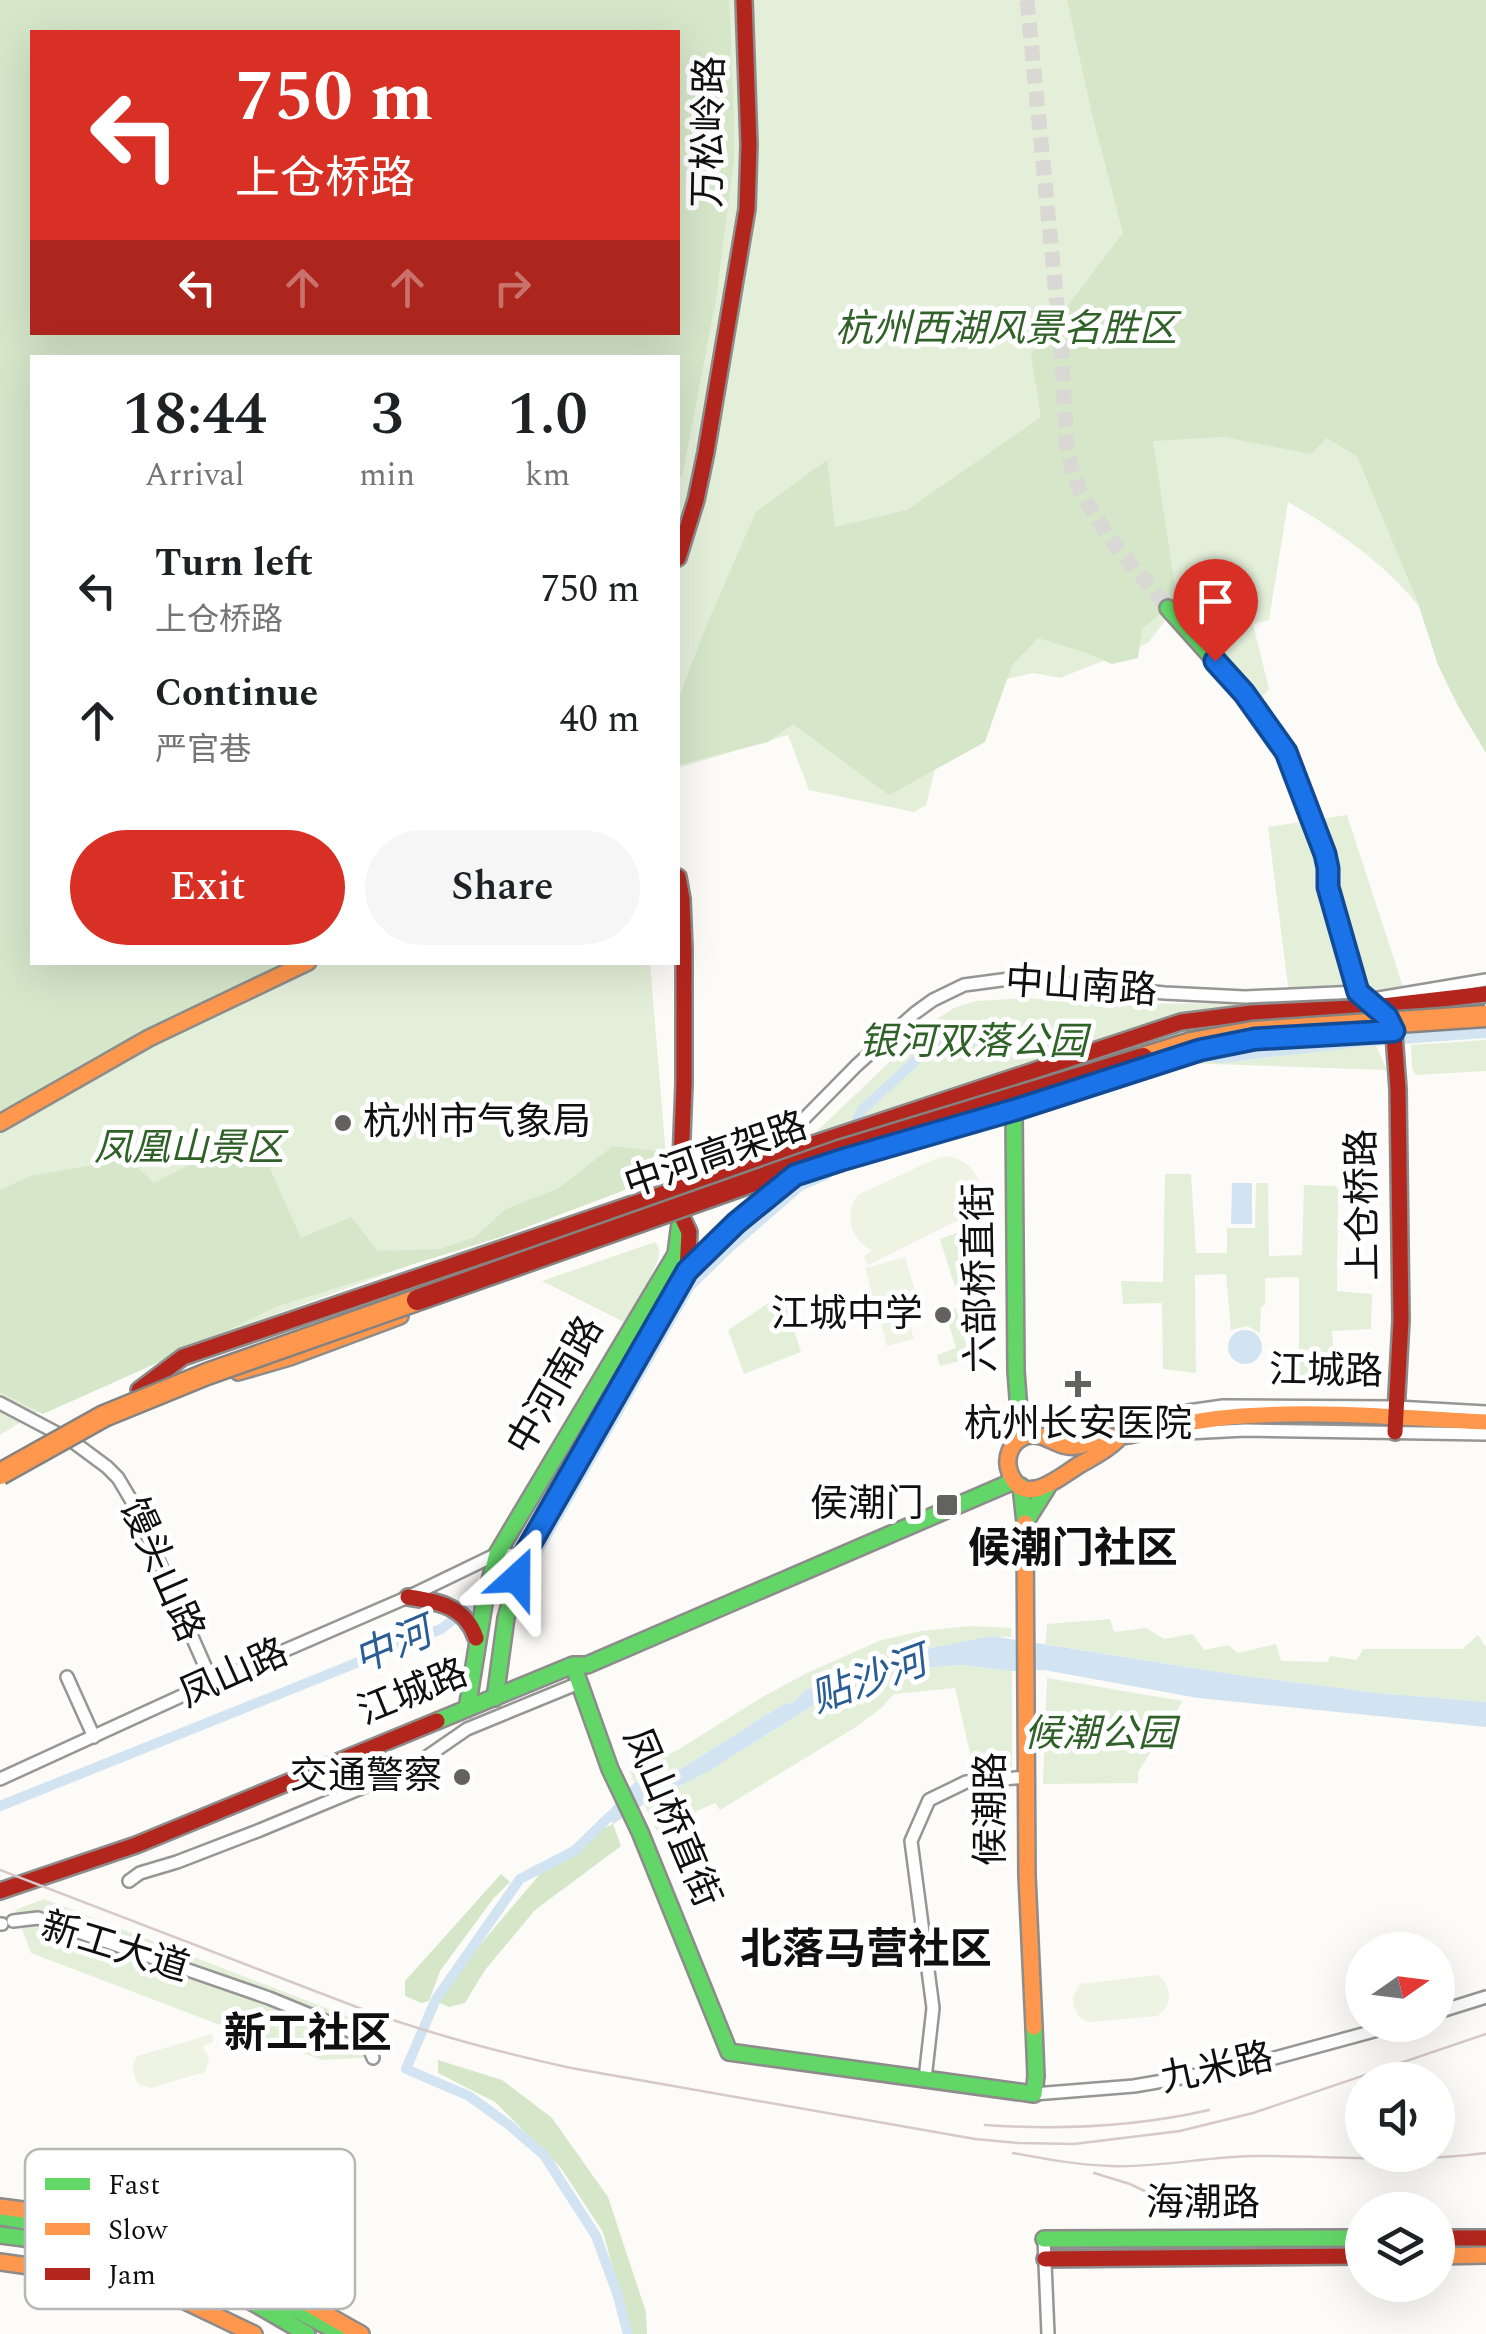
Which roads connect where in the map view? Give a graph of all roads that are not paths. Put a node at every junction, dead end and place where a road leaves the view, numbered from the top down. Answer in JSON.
{"nodes":[{"id":1,"x":744,"y":0,"type":"edge"},
{"id":2,"x":680,"y":552,"type":"edge"},
{"id":3,"x":1168,"y":608,"type":"tunnel mouth"},
{"id":4,"x":680,"y":899,"type":"edge"},
{"id":5,"x":302,"y":965,"type":"edge"},
{"id":6,"x":1486,"y":980,"type":"edge"},
{"id":7,"x":1486,"y":994,"type":"edge"},
{"id":8,"x":1366,"y":999,"type":"junction"},
{"id":9,"x":1486,"y":1005,"type":"edge"},
{"id":10,"x":1486,"y":1016,"type":"edge"},
{"id":11,"x":1486,"y":1024,"type":"edge"},
{"id":12,"x":1395,"y":1038,"type":"junction"},
{"id":13,"x":1014,"y":1114,"type":"junction"},
{"id":14,"x":0,"y":1123,"type":"edge"},
{"id":15,"x":739,"y":1168,"type":"junction"},
{"id":16,"x":795,"y":1175,"type":"junction"},
{"id":17,"x":680,"y":1188,"type":"junction"},
{"id":18,"x":681,"y":1215,"type":"junction"},
{"id":19,"x":687,"y":1271,"type":"junction"},
{"id":20,"x":174,"y":1388,"type":"junction"},
{"id":21,"x":139,"y":1390,"type":"junction"},
{"id":22,"x":0,"y":1403,"type":"edge"},
{"id":23,"x":1486,"y":1412,"type":"edge"},
{"id":24,"x":1396,"y":1419,"type":"junction"},
{"id":25,"x":1486,"y":1422,"type":"edge"},
{"id":26,"x":1486,"y":1434,"type":"edge"},
{"id":27,"x":1021,"y":1438,"type":"junction"},
{"id":28,"x":1117,"y":1440,"type":"junction"},
{"id":29,"x":1056,"y":1443,"type":"junction"},
{"id":30,"x":0,"y":1459,"type":"edge"},
{"id":31,"x":0,"y":1474,"type":"edge"},
{"id":32,"x":1018,"y":1484,"type":"junction"},
{"id":33,"x":1052,"y":1484,"type":"junction"},
{"id":34,"x":1025,"y":1523,"type":"junction"},
{"id":35,"x":497,"y":1554,"type":"junction"},
{"id":36,"x":521,"y":1565,"type":"junction"},
{"id":37,"x":408,"y":1597,"type":"junction"},
{"id":38,"x":473,"y":1604,"type":"junction"},
{"id":39,"x":576,"y":1674,"type":"junction"},
{"id":40,"x":67,"y":1677,"type":"dead end"},
{"id":41,"x":212,"y":1682,"type":"junction"},
{"id":42,"x":495,"y":1698,"type":"junction"},
{"id":43,"x":467,"y":1709,"type":"junction"},
{"id":44,"x":94,"y":1738,"type":"junction"},
{"id":45,"x":1027,"y":1777,"type":"junction"},
{"id":46,"x":0,"y":1779,"type":"edge"},
{"id":47,"x":129,"y":1881,"type":"dead end"},
{"id":48,"x":0,"y":1891,"type":"edge"},
{"id":49,"x":5,"y":1923,"type":"edge"},
{"id":50,"x":1486,"y":1997,"type":"edge"},
{"id":51,"x":1455,"y":2007,"type":"edge"},
{"id":52,"x":1345,"y":2039,"type":"edge"},
{"id":53,"x":373,"y":2058,"type":"dead end"},
{"id":54,"x":925,"y":2079,"type":"junction"},
{"id":55,"x":1034,"y":2094,"type":"junction"},
{"id":56,"x":0,"y":2207,"type":"edge"},
{"id":57,"x":25,"y":2211,"type":"edge"},
{"id":58,"x":0,"y":2217,"type":"edge"},
{"id":59,"x":25,"y":2221,"type":"edge"},
{"id":60,"x":0,"y":2238,"type":"edge"},
{"id":61,"x":1455,"y":2238,"type":"edge"},
{"id":62,"x":1486,"y":2238,"type":"edge"},
{"id":63,"x":1345,"y":2239,"type":"edge"},
{"id":64,"x":25,"y":2241,"type":"edge"},
{"id":65,"x":25,"y":2244,"type":"edge"},
{"id":66,"x":1045,"y":2249,"type":"junction"},
{"id":67,"x":1486,"y":2255,"type":"edge"},
{"id":68,"x":1345,"y":2256,"type":"edge"},
{"id":69,"x":1455,"y":2256,"type":"edge"},
{"id":70,"x":0,"y":2262,"type":"edge"},
{"id":71,"x":25,"y":2266,"type":"edge"},
{"id":72,"x":190,"y":2309,"type":"edge"},
{"id":73,"x":244,"y":2309,"type":"edge"},
{"id":74,"x":262,"y":2309,"type":"edge"},
{"id":75,"x":294,"y":2309,"type":"edge"},
{"id":76,"x":313,"y":2309,"type":"edge"},
{"id":77,"x":220,"y":2326,"type":"edge"},
{"id":78,"x":254,"y":2334,"type":"edge"},
{"id":79,"x":292,"y":2334,"type":"edge"},
{"id":80,"x":307,"y":2334,"type":"edge"},
{"id":81,"x":342,"y":2334,"type":"edge"},
{"id":82,"x":361,"y":2334,"type":"edge"},
{"id":83,"x":1048,"y":2334,"type":"edge"}],
"edges":[{"from":1,"to":2,"type":"main road","name":"万松岭路"},
{"from":3,"to":8,"type":"main road"},
{"from":4,"to":17,"type":"main road"},
{"from":5,"to":14,"type":"main road"},
{"from":6,"to":8,"type":"street","name":"中山南路"},
{"from":7,"to":8,"type":"main road"},
{"from":8,"to":12,"type":"main road"},
{"from":8,"to":15,"type":"main road"},
{"from":8,"to":15,"type":"street","name":"中山南路"},
{"from":9,"to":21,"type":"main road","name":"中河高架路","bridge":true},
{"from":10,"to":20,"type":"main road","name":"中河高架路","bridge":true},
{"from":11,"to":12,"type":"main road","name":"中河南路"},
{"from":12,"to":13,"type":"main road","name":"中河南路"},
{"from":12,"to":24,"type":"main road","name":"上仓桥路"},
{"from":13,"to":16,"type":"main road","name":"中河南路"},
{"from":13,"to":27,"type":"main road","name":"六部桥直街"},
{"from":15,"to":17,"type":"main road"},
{"from":16,"to":18,"type":"main road","name":"中河南路"},
{"from":16,"to":19,"type":"main road","name":"中河南路"},
{"from":17,"to":18,"type":"main road"},
{"from":17,"to":21,"type":"main road"},
{"from":18,"to":19,"type":"main road"},
{"from":18,"to":20,"type":"main road","bridge":true},
{"from":18,"to":35,"type":"main road","name":"中河南路"},
{"from":19,"to":36,"type":"main road","name":"中河南路"},
{"from":20,"to":31,"type":"main road","name":"中河高架路","bridge":true},
{"from":21,"to":30,"type":"main road","name":"中河高架路"},
{"from":22,"to":41,"type":"street","name":"馒头山路"},
{"from":23,"to":24,"type":"street","name":"江城路"},
{"from":24,"to":25,"type":"main road","name":"江城路"},
{"from":24,"to":26,"type":"street","name":"江城路"},
{"from":24,"to":28,"type":"main road","name":"江城路"},
{"from":27,"to":29,"type":"main road","name":"江城路"},
{"from":27,"to":32,"type":"main road"},
{"from":28,"to":29,"type":"main road","name":"江城路"},
{"from":28,"to":33,"type":"main road","name":"江城路"},
{"from":29,"to":33,"type":"main road"},
{"from":32,"to":33,"type":"main road","name":"江城路"},
{"from":32,"to":34,"type":"main road","name":"候潮路"},
{"from":32,"to":39,"type":"main road","name":"江城路"},
{"from":33,"to":34,"type":"main road"},
{"from":34,"to":45,"type":"main road","name":"候潮路"},
{"from":35,"to":36,"type":"street","name":"凤山路"},
{"from":35,"to":37,"type":"street","name":"凤山路"},
{"from":35,"to":38,"type":"main road","name":"中河南路"},
{"from":36,"to":42,"type":"main road","name":"中河南路"},
{"from":37,"to":38,"type":"main road"},
{"from":37,"to":41,"type":"street","name":"凤山路"},
{"from":38,"to":43,"type":"main road"},
{"from":39,"to":42,"type":"main road","name":"江城路"},
{"from":39,"to":47,"type":"street"},
{"from":39,"to":54,"type":"main road","name":"凤山桥直街"},
{"from":40,"to":44,"type":"street"},
{"from":41,"to":44,"type":"street","name":"凤山路"},
{"from":42,"to":43,"type":"main road","name":"江城路"},
{"from":43,"to":48,"type":"main road","name":"江城路"},
{"from":44,"to":46,"type":"street","name":"凤山路"},
{"from":45,"to":54,"type":"street"},
{"from":45,"to":55,"type":"main road","name":"候潮路"},
{"from":49,"to":53,"type":"street","name":"新工大道"},
{"from":50,"to":51,"type":"street"},
{"from":52,"to":55,"type":"street","name":"九米路"},
{"from":54,"to":55,"type":"main road"},
{"from":56,"to":57,"type":"main road"},
{"from":58,"to":59,"type":"main road"},
{"from":60,"to":64,"type":"main road"},
{"from":60,"to":65,"type":"main road"},
{"from":61,"to":62,"type":"main road"},
{"from":63,"to":66,"type":"main road","name":"海潮路"},
{"from":66,"to":68,"type":"main road","name":"海潮路"},
{"from":66,"to":83,"type":"street"},
{"from":67,"to":69,"type":"main road"},
{"from":70,"to":71,"type":"main road"},
{"from":72,"to":77,"type":"main road"},
{"from":73,"to":79,"type":"main road"},
{"from":74,"to":80,"type":"main road"},
{"from":75,"to":81,"type":"main road"},
{"from":76,"to":82,"type":"main road"},
{"from":77,"to":78,"type":"main road"}]}
